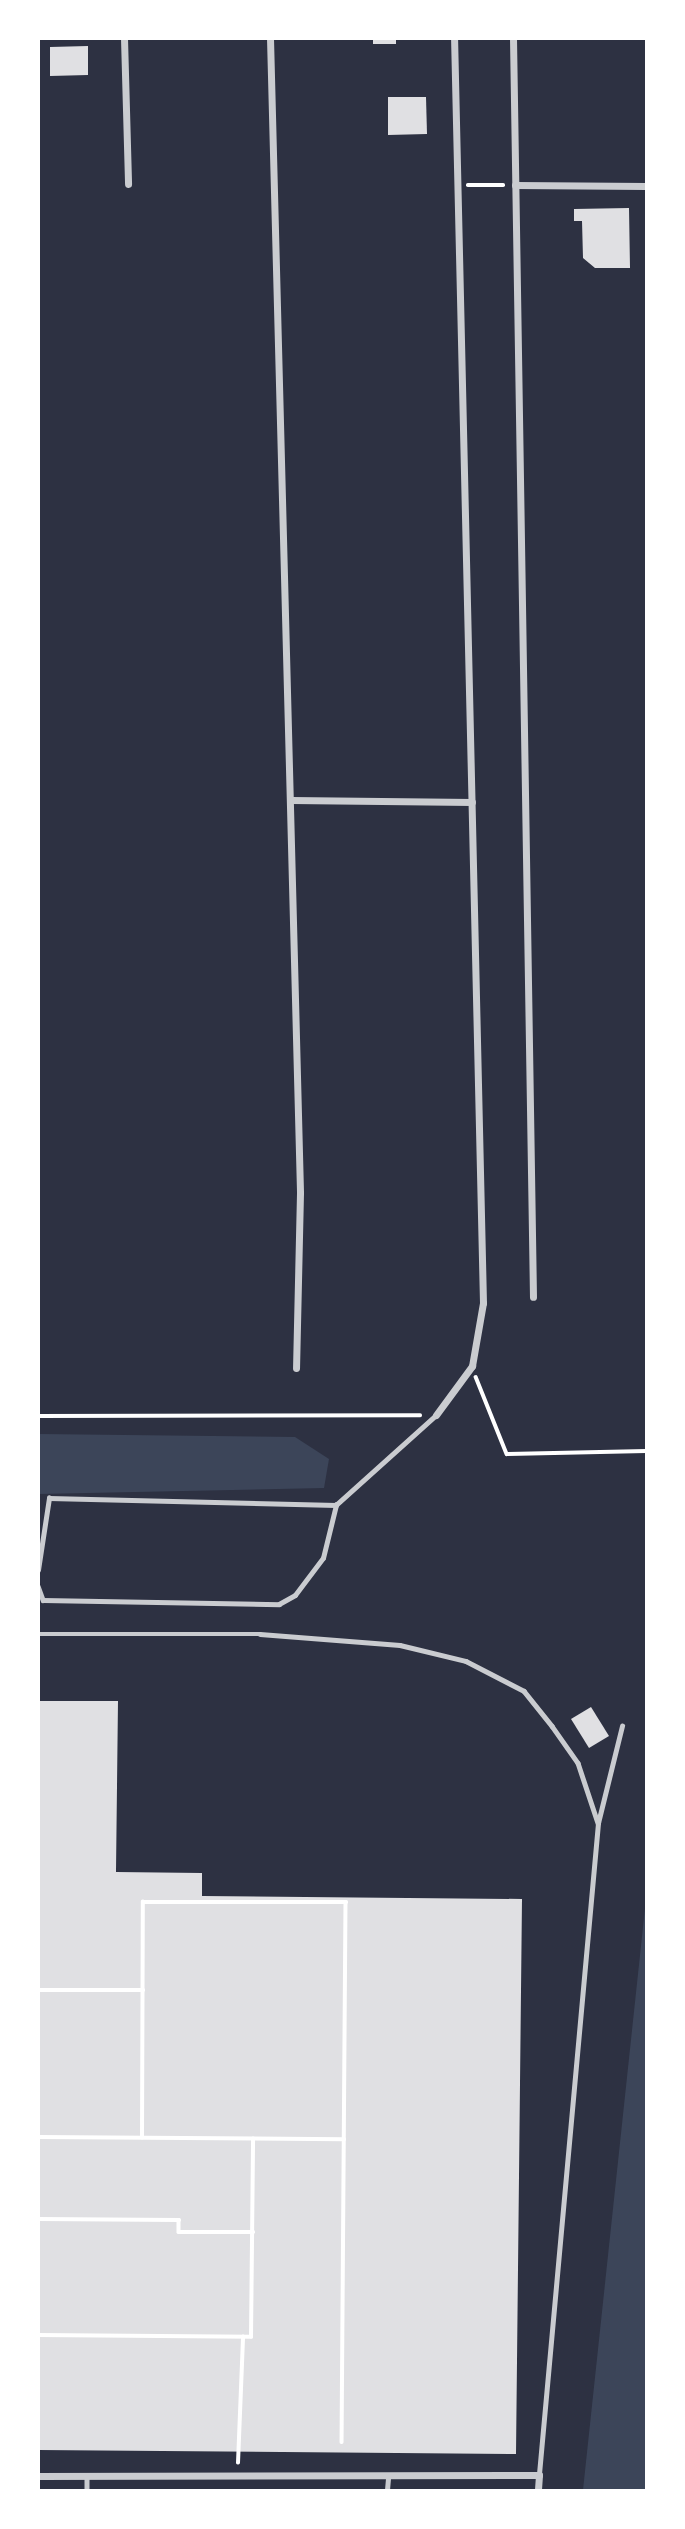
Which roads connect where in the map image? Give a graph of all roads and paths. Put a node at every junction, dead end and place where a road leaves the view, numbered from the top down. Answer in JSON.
{"nodes":[{"id":1,"x":124,"y":38,"type":"edge"},
{"id":2,"x":270,"y":38,"type":"edge"},
{"id":3,"x":454,"y":38,"type":"edge"},
{"id":4,"x":513,"y":38,"type":"edge"},
{"id":5,"x":128,"y":184,"type":"dead end"},
{"id":6,"x":458,"y":185,"type":"junction"},
{"id":7,"x":515,"y":185,"type":"junction"},
{"id":8,"x":646,"y":186,"type":"edge"},
{"id":9,"x":291,"y":800,"type":"junction"},
{"id":10,"x":472,"y":802,"type":"junction"},
{"id":11,"x":533,"y":1297,"type":"dead end"},
{"id":12,"x":472,"y":1366,"type":"junction"},
{"id":13,"x":296,"y":1368,"type":"dead end"},
{"id":14,"x":436,"y":1415,"type":"junction"},
{"id":15,"x":38,"y":1416,"type":"edge"},
{"id":16,"x":646,"y":1451,"type":"edge"},
{"id":17,"x":336,"y":1505,"type":"junction"},
{"id":18,"x":38,"y":1570,"type":"edge"},
{"id":19,"x":38,"y":1586,"type":"edge"},
{"id":20,"x":38,"y":1634,"type":"edge"},
{"id":21,"x":622,"y":1726,"type":"dead end"},
{"id":22,"x":598,"y":1824,"type":"junction"},
{"id":23,"x":38,"y":1990,"type":"edge"},
{"id":24,"x":143,"y":1990,"type":"junction"},
{"id":25,"x":38,"y":2137,"type":"edge"},
{"id":26,"x":142,"y":2138,"type":"junction"},
{"id":27,"x":253,"y":2139,"type":"junction"},
{"id":28,"x":344,"y":2139,"type":"junction"},
{"id":29,"x":38,"y":2219,"type":"edge"},
{"id":30,"x":253,"y":2232,"type":"junction"},
{"id":31,"x":38,"y":2335,"type":"edge"},
{"id":32,"x":243,"y":2337,"type":"junction"},
{"id":33,"x":342,"y":2442,"type":"dead end"},
{"id":34,"x":539,"y":2475,"type":"junction"},
{"id":35,"x":38,"y":2476,"type":"edge"},
{"id":36,"x":87,"y":2477,"type":"junction"},
{"id":37,"x":233,"y":2478,"type":"junction"},
{"id":38,"x":388,"y":2479,"type":"junction"},
{"id":39,"x":87,"y":2490,"type":"edge"},
{"id":40,"x":387,"y":2490,"type":"edge"},
{"id":41,"x":538,"y":2490,"type":"edge"}],
"edges":[{"from":1,"to":5,"type":"street"},
{"from":2,"to":9,"type":"street"},
{"from":3,"to":6,"type":"street"},
{"from":4,"to":7,"type":"street"},
{"from":6,"to":7,"type":"path"},
{"from":6,"to":10,"type":"street"},
{"from":7,"to":8,"type":"street"},
{"from":7,"to":11,"type":"street"},
{"from":9,"to":10,"type":"street"},
{"from":9,"to":13,"type":"street"},
{"from":10,"to":12,"type":"street"},
{"from":12,"to":14,"type":"street"},
{"from":12,"to":16,"type":"path"},
{"from":14,"to":15,"type":"path"},
{"from":14,"to":17,"type":"lane"},
{"from":17,"to":18,"type":"lane"},
{"from":17,"to":19,"type":"lane"},
{"from":20,"to":22,"type":"lane"},
{"from":21,"to":22,"type":"lane"},
{"from":22,"to":34,"type":"lane"},
{"from":23,"to":24,"type":"path"},
{"from":24,"to":26,"type":"path"},
{"from":24,"to":28,"type":"path"},
{"from":25,"to":26,"type":"path"},
{"from":26,"to":27,"type":"path"},
{"from":27,"to":28,"type":"path"},
{"from":27,"to":30,"type":"path"},
{"from":28,"to":33,"type":"path"},
{"from":29,"to":30,"type":"path"},
{"from":30,"to":32,"type":"path"},
{"from":31,"to":32,"type":"path"},
{"from":32,"to":37,"type":"path"},
{"from":34,"to":38,"type":"street"},
{"from":34,"to":41,"type":"street"},
{"from":35,"to":36,"type":"street"},
{"from":36,"to":37,"type":"street"},
{"from":36,"to":39,"type":"lane"},
{"from":37,"to":38,"type":"street"},
{"from":38,"to":40,"type":"lane"}]}
